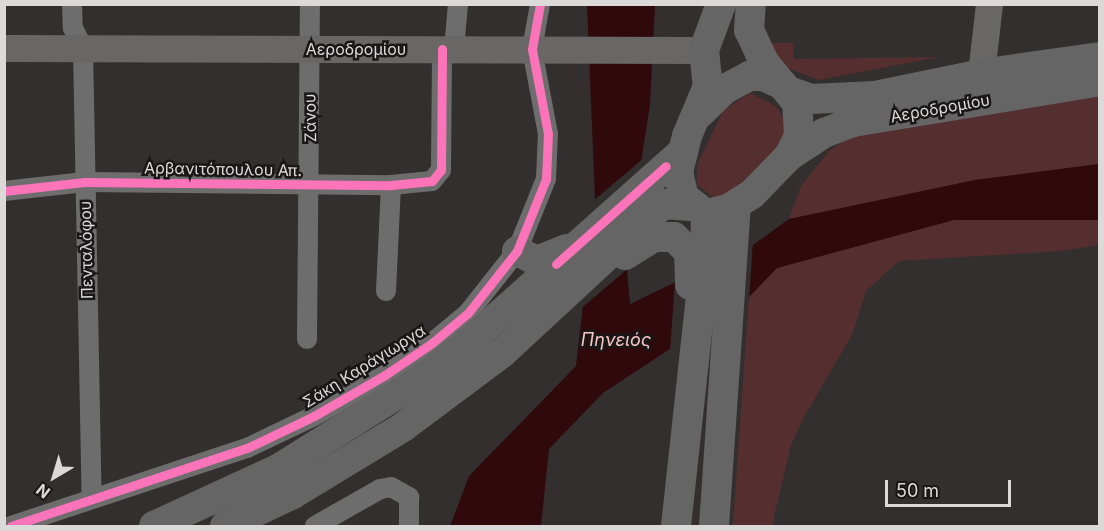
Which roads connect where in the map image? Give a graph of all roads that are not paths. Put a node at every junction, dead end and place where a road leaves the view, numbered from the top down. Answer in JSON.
{"nodes":[{"id":1,"x":72,"y":4,"type":"edge"},
{"id":2,"x":310,"y":4,"type":"edge"},
{"id":3,"x":459,"y":4,"type":"edge"},
{"id":4,"x":540,"y":4,"type":"edge"},
{"id":5,"x":721,"y":4,"type":"edge"},
{"id":6,"x":752,"y":4,"type":"edge"},
{"id":7,"x":989,"y":4,"type":"edge"},
{"id":8,"x":754,"y":44,"type":"junction"},
{"id":9,"x":5,"y":48,"type":"edge"},
{"id":10,"x":83,"y":48,"type":"junction"},
{"id":11,"x":308,"y":48,"type":"junction"},
{"id":12,"x":448,"y":49,"type":"junction"},
{"id":13,"x":534,"y":49,"type":"junction"},
{"id":14,"x":704,"y":50,"type":"junction"},
{"id":15,"x":1100,"y":57,"type":"edge"},
{"id":16,"x":981,"y":74,"type":"junction"},
{"id":17,"x":1100,"y":81,"type":"edge"},
{"id":18,"x":786,"y":88,"type":"junction"},
{"id":19,"x":697,"y":117,"type":"junction"},
{"id":20,"x":789,"y":156,"type":"junction"},
{"id":21,"x":674,"y":159,"type":"junction"},
{"id":22,"x":84,"y":182,"type":"junction"},
{"id":23,"x":311,"y":185,"type":"junction"},
{"id":24,"x":391,"y":185,"type":"junction"},
{"id":25,"x":4,"y":191,"type":"edge"},
{"id":26,"x":736,"y":205,"type":"junction"},
{"id":27,"x":687,"y":208,"type":"junction"},
{"id":28,"x":517,"y":251,"type":"junction"},
{"id":29,"x":564,"y":254,"type":"junction"},
{"id":30,"x":698,"y":256,"type":"junction"},
{"id":31,"x":583,"y":278,"type":"junction"},
{"id":32,"x":386,"y":291,"type":"dead end"},
{"id":33,"x":307,"y":339,"type":"dead end"},
{"id":34,"x":92,"y":498,"type":"junction"},
{"id":35,"x":12,"y":526,"type":"edge"},
{"id":36,"x":154,"y":526,"type":"edge"},
{"id":37,"x":225,"y":526,"type":"edge"},
{"id":38,"x":315,"y":526,"type":"edge"},
{"id":39,"x":409,"y":526,"type":"edge"},
{"id":40,"x":676,"y":526,"type":"edge"},
{"id":41,"x":714,"y":526,"type":"edge"}],
"edges":[{"from":1,"to":10,"type":"street","name":"Πενταλόφου"},
{"from":2,"to":11,"type":"street","name":"Ζάνου"},
{"from":3,"to":12,"type":"street"},
{"from":4,"to":13,"type":"street","name":"Σάκη Καράγιωργα"},
{"from":5,"to":14,"type":"main road"},
{"from":6,"to":8,"type":"main road"},
{"from":7,"to":16,"type":"main road"},
{"from":8,"to":14,"type":"main road"},
{"from":8,"to":18,"type":"main road"},
{"from":9,"to":10,"type":"main road","name":"Αεροδρομίου"},
{"from":10,"to":11,"type":"main road","name":"Αεροδρομίου"},
{"from":10,"to":22,"type":"street","name":"Πενταλόφου"},
{"from":11,"to":12,"type":"main road","name":"Αεροδρομίου"},
{"from":11,"to":23,"type":"street","name":"Ζάνου"},
{"from":12,"to":13,"type":"main road","name":"Αεροδρομίου"},
{"from":12,"to":24,"type":"street","name":"Αρβανιτόπουλου Απ."},
{"from":13,"to":14,"type":"main road","name":"Αεροδρομίου"},
{"from":13,"to":28,"type":"street","name":"Σάκη Καράγιωργα"},
{"from":14,"to":19,"type":"main road"},
{"from":15,"to":16,"type":"main road","name":"Αεροδρομίου"},
{"from":16,"to":18,"type":"main road","name":"Αεροδρομίου"},
{"from":17,"to":20,"type":"main road","name":"Αεροδρομίου"},
{"from":18,"to":19,"type":"main road"},
{"from":18,"to":20,"type":"main road"},
{"from":19,"to":21,"type":"main road"},
{"from":20,"to":26,"type":"main road"},
{"from":21,"to":27,"type":"main road"},
{"from":21,"to":29,"type":"main road"},
{"from":22,"to":23,"type":"street","name":"Αρβανιτόπουλου Απ."},
{"from":22,"to":25,"type":"street","name":"Αρβανιτόπουλου Απ."},
{"from":22,"to":34,"type":"street","name":"Πενταλόφου"},
{"from":23,"to":24,"type":"street","name":"Αρβανιτόπουλου Απ."},
{"from":23,"to":33,"type":"street","name":"Ζάνου"},
{"from":24,"to":32,"type":"street"},
{"from":26,"to":27,"type":"main road"},
{"from":26,"to":41,"type":"main road"},
{"from":27,"to":30,"type":"main road"},
{"from":27,"to":31,"type":"main road"},
{"from":28,"to":29,"type":"main road"},
{"from":28,"to":34,"type":"street","name":"Σάκη Καράγιωργα"},
{"from":29,"to":36,"type":"main road"},
{"from":30,"to":31,"type":"main road"},
{"from":30,"to":40,"type":"main road"},
{"from":31,"to":37,"type":"main road"},
{"from":34,"to":35,"type":"street","name":"Σάκη Καράγιωργα"},
{"from":38,"to":39,"type":"street"}]}
